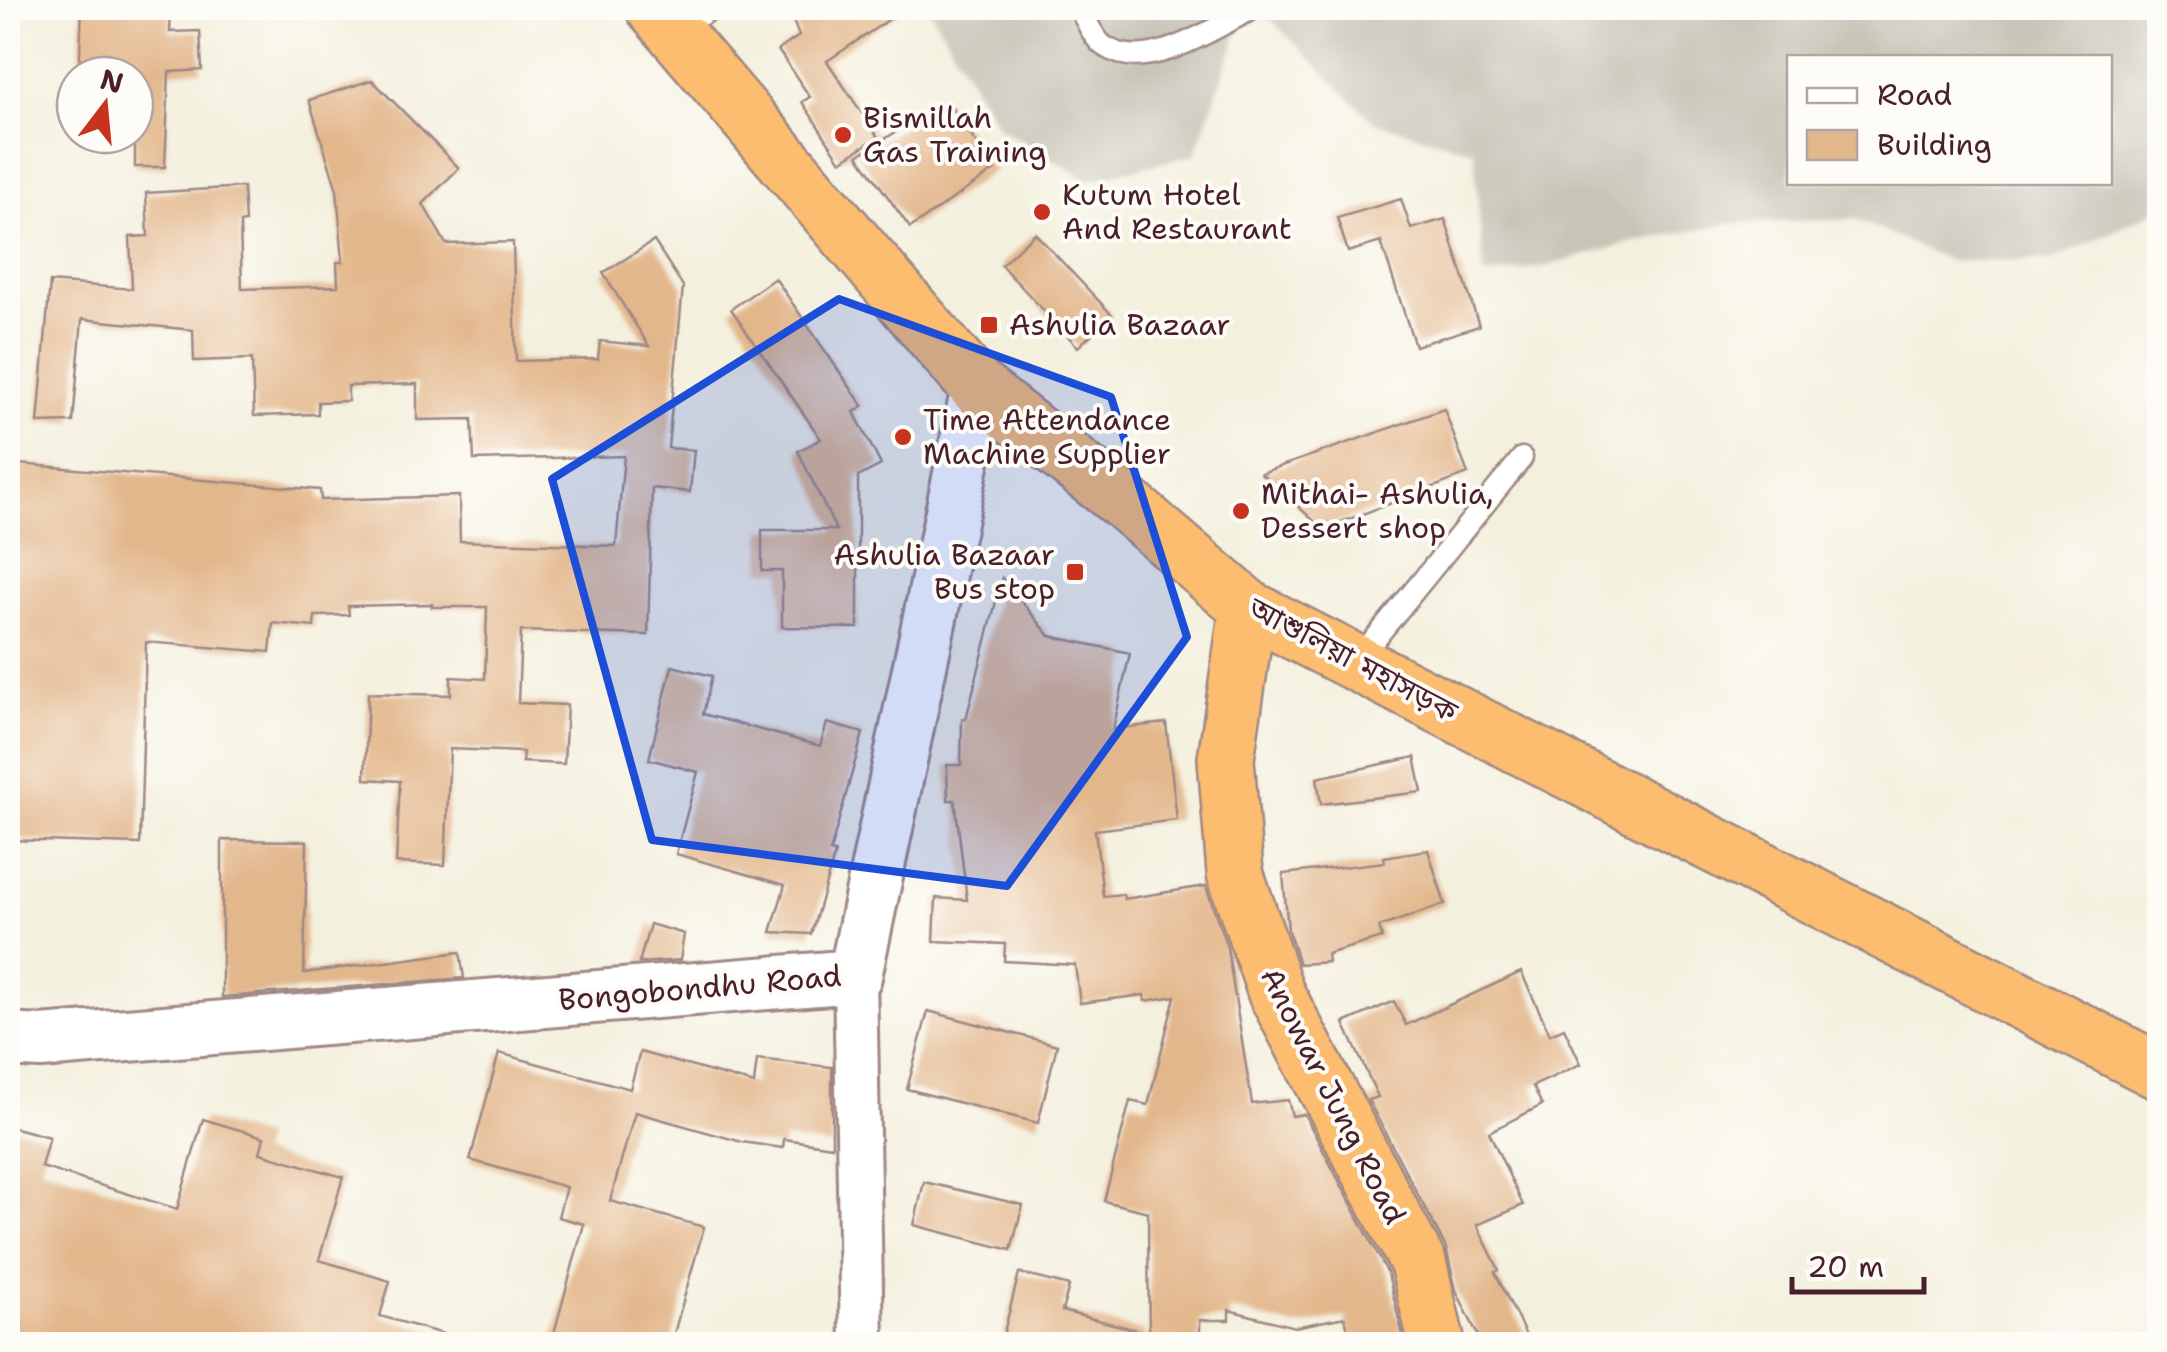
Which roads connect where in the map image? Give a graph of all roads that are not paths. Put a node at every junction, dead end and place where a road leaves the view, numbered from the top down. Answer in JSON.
{"nodes":[{"id":1,"x":1078,"y":8,"type":"edge"},
{"id":2,"x":1255,"y":8,"type":"edge"},
{"id":3,"x":680,"y":15,"type":"edge"},
{"id":4,"x":978,"y":388,"type":"junction"},
{"id":5,"x":1522,"y":458,"type":"dead end"},
{"id":6,"x":1248,"y":608,"type":"junction"},
{"id":7,"x":1356,"y":663,"type":"junction"},
{"id":8,"x":855,"y":976,"type":"junction"},
{"id":9,"x":8,"y":1040,"type":"edge"},
{"id":10,"x":2160,"y":1072,"type":"edge"},
{"id":11,"x":862,"y":1344,"type":"edge"},
{"id":12,"x":1437,"y":1344,"type":"edge"}],
"edges":[{"from":1,"to":2,"type":"lane"},
{"from":3,"to":4,"type":"highway","name":"আশুলিয়া মহাসড়ক"},
{"from":4,"to":6,"type":"highway","name":"আশুলিয়া মহাসড়ক"},
{"from":4,"to":8,"type":"street","name":"Bongobondhu Road"},
{"from":5,"to":7,"type":"lane"},
{"from":6,"to":7,"type":"highway","name":"আশুলিয়া মহাসড়ক"},
{"from":6,"to":12,"type":"highway","name":"Anowar Jung Road"},
{"from":7,"to":10,"type":"highway","name":"আশুলিয়া মহাসড়ক"},
{"from":8,"to":9,"type":"street","name":"Bongobondhu Road"},
{"from":8,"to":11,"type":"street"}]}
